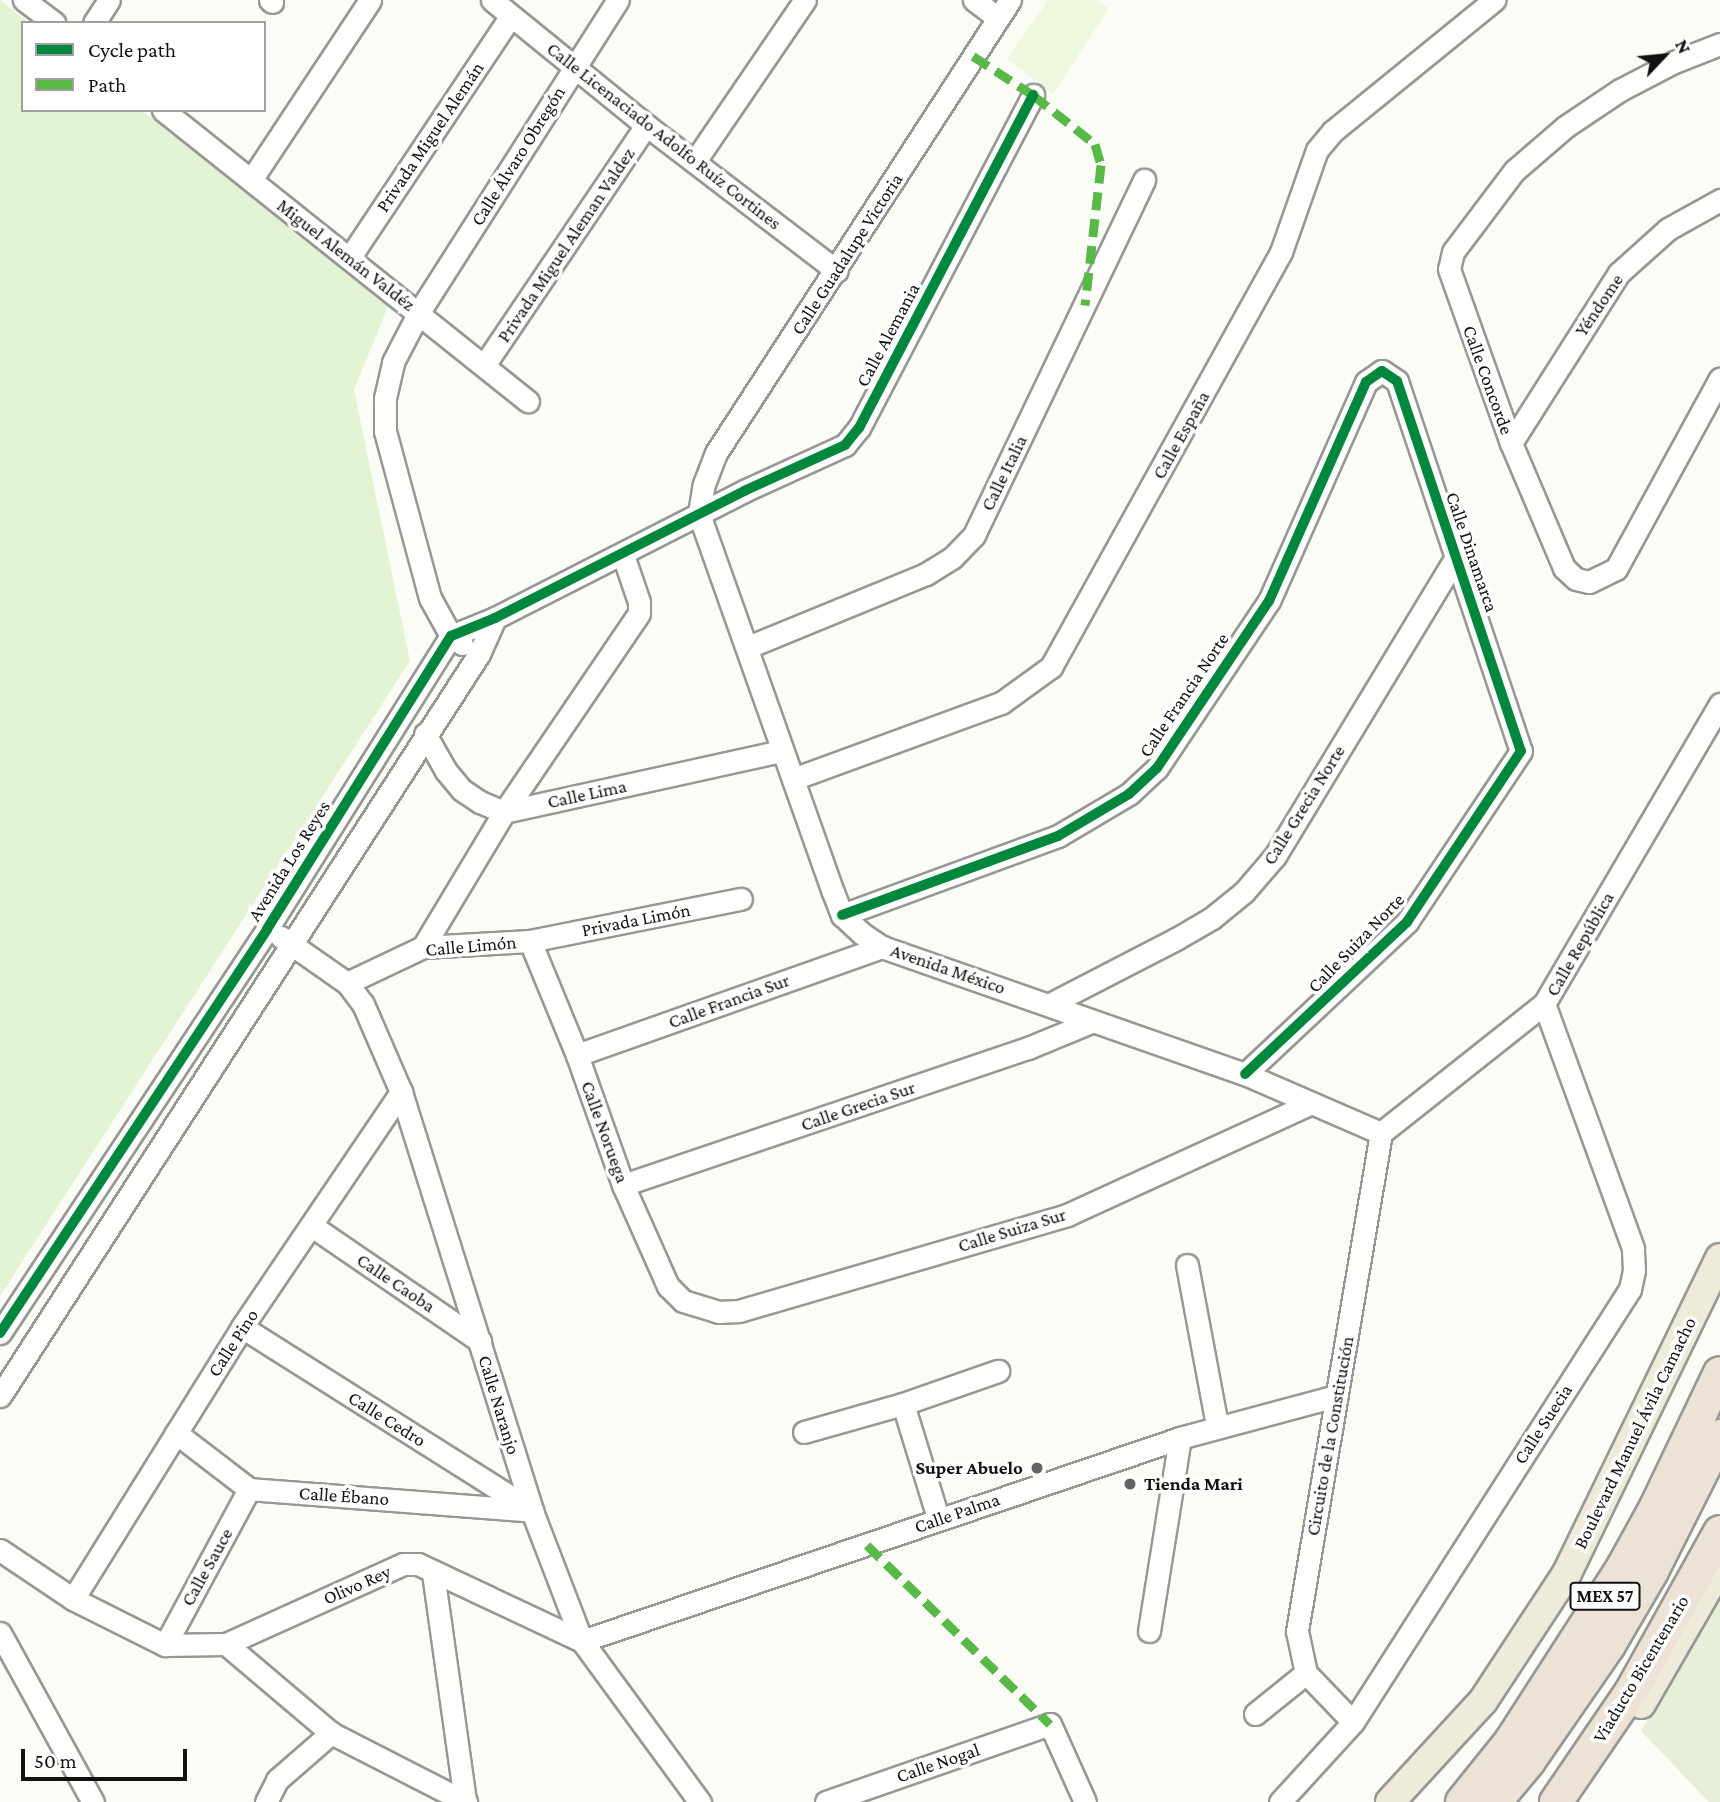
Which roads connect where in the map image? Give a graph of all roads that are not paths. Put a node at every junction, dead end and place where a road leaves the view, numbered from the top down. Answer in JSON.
{"nodes":[{"id":1,"x":24,"y":0,"type":"edge"},
{"id":2,"x":109,"y":0,"type":"edge"},
{"id":3,"x":370,"y":0,"type":"edge"},
{"id":4,"x":492,"y":0,"type":"edge"},
{"id":5,"x":618,"y":0,"type":"edge"},
{"id":6,"x":805,"y":0,"type":"edge"},
{"id":7,"x":974,"y":0,"type":"edge"},
{"id":8,"x":1010,"y":0,"type":"edge"},
{"id":9,"x":1494,"y":0,"type":"edge"},
{"id":10,"x":511,"y":16,"type":"junction"},
{"id":11,"x":998,"y":18,"type":"junction"},
{"id":12,"x":51,"y":21,"type":"edge"},
{"id":13,"x":95,"y":21,"type":"edge"},
{"id":14,"x":1720,"y":44,"type":"edge"},
{"id":15,"x":574,"y":68,"type":"junction"},
{"id":16,"x":1033,"y":94,"type":"dead end"},
{"id":17,"x":166,"y":112,"type":"edge"},
{"id":18,"x":646,"y":125,"type":"junction"},
{"id":19,"x":695,"y":161,"type":"junction"},
{"id":20,"x":251,"y":180,"type":"junction"},
{"id":21,"x":1144,"y":180,"type":"dead end"},
{"id":22,"x":1720,"y":200,"type":"edge"},
{"id":23,"x":350,"y":257,"type":"junction"},
{"id":24,"x":837,"y":271,"type":"junction"},
{"id":25,"x":419,"y":312,"type":"junction"},
{"id":26,"x":485,"y":364,"type":"junction"},
{"id":27,"x":1382,"y":371,"type":"joint"},
{"id":28,"x":1720,"y":378,"type":"edge"},
{"id":29,"x":528,"y":401,"type":"dead end"},
{"id":30,"x":1511,"y":443,"type":"junction"},
{"id":31,"x":699,"y":514,"type":"junction"},
{"id":32,"x":623,"y":555,"type":"junction"},
{"id":33,"x":1455,"y":559,"type":"junction"},
{"id":34,"x":495,"y":618,"type":"junction"},
{"id":35,"x":450,"y":636,"type":"junction"},
{"id":36,"x":748,"y":647,"type":"junction"},
{"id":37,"x":479,"y":654,"type":"junction"},
{"id":38,"x":1720,"y":704,"type":"edge"},
{"id":39,"x":425,"y":734,"type":"junction"},
{"id":40,"x":782,"y":751,"type":"junction"},
{"id":41,"x":1521,"y":751,"type":"joint"},
{"id":42,"x":793,"y":779,"type":"junction"},
{"id":43,"x":504,"y":812,"type":"junction"},
{"id":44,"x":741,"y":899,"type":"dead end"},
{"id":45,"x":842,"y":915,"type":"junction"},
{"id":46,"x":267,"y":929,"type":"junction"},
{"id":47,"x":530,"y":941,"type":"junction"},
{"id":48,"x":291,"y":944,"type":"junction"},
{"id":49,"x":423,"y":947,"type":"junction"},
{"id":50,"x":882,"y":947,"type":"junction"},
{"id":51,"x":347,"y":983,"type":"junction"},
{"id":52,"x":1050,"y":1004,"type":"junction"},
{"id":53,"x":1544,"y":1004,"type":"junction"},
{"id":54,"x":1091,"y":1022,"type":"junction"},
{"id":55,"x":577,"y":1055,"type":"junction"},
{"id":56,"x":1245,"y":1074,"type":"junction"},
{"id":57,"x":401,"y":1092,"type":"junction"},
{"id":58,"x":1310,"y":1104,"type":"junction"},
{"id":59,"x":1381,"y":1133,"type":"junction"},
{"id":60,"x":624,"y":1185,"type":"junction"},
{"id":61,"x":312,"y":1226,"type":"junction"},
{"id":62,"x":1720,"y":1258,"type":"edge"},
{"id":63,"x":1187,"y":1265,"type":"dead end"},
{"id":64,"x":699,"y":1308,"type":"joint"},
{"id":65,"x":242,"y":1327,"type":"junction"},
{"id":66,"x":0,"y":1334,"type":"edge"},
{"id":67,"x":480,"y":1340,"type":"junction"},
{"id":68,"x":998,"y":1371,"type":"dead end"},
{"id":69,"x":1720,"y":1373,"type":"edge"},
{"id":70,"x":0,"y":1396,"type":"edge"},
{"id":71,"x":1336,"y":1396,"type":"junction"},
{"id":72,"x":903,"y":1404,"type":"junction"},
{"id":73,"x":1217,"y":1426,"type":"junction"},
{"id":74,"x":804,"y":1432,"type":"dead end"},
{"id":75,"x":176,"y":1433,"type":"junction"},
{"id":76,"x":1720,"y":1436,"type":"edge"},
{"id":77,"x":1180,"y":1438,"type":"junction"},
{"id":78,"x":249,"y":1489,"type":"junction"},
{"id":79,"x":532,"y":1511,"type":"junction"},
{"id":80,"x":939,"y":1518,"type":"junction"},
{"id":81,"x":1720,"y":1532,"type":"edge"},
{"id":82,"x":0,"y":1550,"type":"edge"},
{"id":83,"x":1720,"y":1567,"type":"edge"},
{"id":84,"x":433,"y":1573,"type":"junction"},
{"id":85,"x":73,"y":1599,"type":"junction"},
{"id":86,"x":1149,"y":1630,"type":"dead end"},
{"id":87,"x":0,"y":1633,"type":"edge"},
{"id":88,"x":582,"y":1641,"type":"junction"},
{"id":89,"x":226,"y":1644,"type":"junction"},
{"id":90,"x":164,"y":1645,"type":"junction"},
{"id":91,"x":1306,"y":1673,"type":"junction"},
{"id":92,"x":1255,"y":1714,"type":"dead end"},
{"id":93,"x":1353,"y":1722,"type":"junction"},
{"id":94,"x":331,"y":1733,"type":"junction"},
{"id":95,"x":466,"y":1801,"type":"edge"},
{"id":96,"x":93,"y":1802,"type":"edge"},
{"id":97,"x":266,"y":1802,"type":"edge"},
{"id":98,"x":700,"y":1802,"type":"edge"},
{"id":99,"x":826,"y":1802,"type":"edge"},
{"id":100,"x":1085,"y":1802,"type":"edge"},
{"id":101,"x":1280,"y":1802,"type":"edge"},
{"id":102,"x":1390,"y":1802,"type":"edge"},
{"id":103,"x":1462,"y":1802,"type":"edge"},
{"id":104,"x":1495,"y":1802,"type":"edge"},
{"id":105,"x":1556,"y":1802,"type":"edge"},
{"id":106,"x":1571,"y":1802,"type":"edge"}],
"edges":[{"from":1,"to":12,"type":"street"},
{"from":2,"to":13,"type":"street"},
{"from":3,"to":20,"type":"street"},
{"from":4,"to":10,"type":"street","name":"Calle Licenaciado Adolfo Ruíz Cortines"},
{"from":5,"to":15,"type":"street","name":"Calle Álvaro Obregón"},
{"from":6,"to":19,"type":"street"},
{"from":7,"to":11,"type":"street"},
{"from":8,"to":11,"type":"street","name":"Calle Guadalupe Victoria"},
{"from":9,"to":42,"type":"street","name":"Calle España"},
{"from":10,"to":15,"type":"street","name":"Calle Licenaciado Adolfo Ruíz Cortines"},
{"from":10,"to":23,"type":"street","name":"Privada Miguel Alemán"},
{"from":11,"to":24,"type":"street","name":"Calle Guadalupe Victoria"},
{"from":14,"to":30,"type":"street","name":"Calle Concorde"},
{"from":15,"to":18,"type":"street","name":"Calle Licenaciado Adolfo Ruíz Cortines"},
{"from":15,"to":25,"type":"street","name":"Calle Álvaro Obregón"},
{"from":16,"to":31,"type":"street","name":"Calle Alemania"},
{"from":17,"to":20,"type":"street","name":"Miguel Alemán Valdéz"},
{"from":18,"to":19,"type":"street","name":"Calle Licenaciado Adolfo Ruíz Cortines"},
{"from":18,"to":26,"type":"street","name":"Privada Miguel Aleman Valdez"},
{"from":19,"to":24,"type":"street","name":"Calle Licenaciado Adolfo Ruíz Cortines"},
{"from":20,"to":23,"type":"street","name":"Miguel Alemán Valdéz"},
{"from":21,"to":36,"type":"street","name":"Calle Italia"},
{"from":22,"to":30,"type":"street","name":"Yéndome"},
{"from":23,"to":25,"type":"street","name":"Miguel Alemán Valdéz"},
{"from":24,"to":31,"type":"street","name":"Calle Guadalupe Victoria"},
{"from":25,"to":26,"type":"street","name":"Miguel Alemán Valdéz"},
{"from":25,"to":35,"type":"street"},
{"from":26,"to":29,"type":"street","name":"Miguel Alemán Valdéz"},
{"from":27,"to":33,"type":"street","name":"Calle Dinamarca"},
{"from":27,"to":45,"type":"street","name":"Calle Francia Norte"},
{"from":28,"to":30,"type":"street","name":"Calle Concorde"},
{"from":31,"to":32,"type":"street"},
{"from":31,"to":36,"type":"street","name":"Avenida México"},
{"from":32,"to":34,"type":"street"},
{"from":32,"to":43,"type":"street"},
{"from":33,"to":41,"type":"street","name":"Calle Dinamarca"},
{"from":33,"to":52,"type":"street","name":"Calle Grecia Norte"},
{"from":34,"to":35,"type":"street"},
{"from":34,"to":37,"type":"street"},
{"from":35,"to":37,"type":"street"},
{"from":35,"to":46,"type":"street","name":"Avenida Los Reyes"},
{"from":36,"to":40,"type":"street","name":"Avenida México"},
{"from":37,"to":39,"type":"street"},
{"from":38,"to":53,"type":"street","name":"Calle República"},
{"from":39,"to":43,"type":"street"},
{"from":39,"to":48,"type":"street"},
{"from":40,"to":42,"type":"street","name":"Avenida México"},
{"from":40,"to":43,"type":"street","name":"Calle Lima"},
{"from":41,"to":56,"type":"street","name":"Calle Suiza Norte"},
{"from":42,"to":45,"type":"street","name":"Avenida México"},
{"from":43,"to":49,"type":"street"},
{"from":44,"to":47,"type":"street","name":"Privada Limón"},
{"from":45,"to":50,"type":"street","name":"Avenida México"},
{"from":46,"to":48,"type":"street"},
{"from":46,"to":66,"type":"street","name":"Avenida Los Reyes"},
{"from":47,"to":49,"type":"street","name":"Calle Limón"},
{"from":47,"to":55,"type":"street","name":"Calle Noruega"},
{"from":48,"to":51,"type":"street"},
{"from":48,"to":70,"type":"street"},
{"from":49,"to":51,"type":"street","name":"Calle Limón"},
{"from":50,"to":52,"type":"street","name":"Avenida México"},
{"from":50,"to":55,"type":"street","name":"Calle Francia Sur"},
{"from":51,"to":57,"type":"street","name":"Calle Naranjo"},
{"from":52,"to":54,"type":"street","name":"Avenida México"},
{"from":53,"to":59,"type":"street","name":"Calle República"},
{"from":53,"to":93,"type":"street","name":"Calle Suecia"},
{"from":54,"to":56,"type":"street","name":"Avenida México"},
{"from":54,"to":60,"type":"street","name":"Calle Grecia Sur"},
{"from":55,"to":60,"type":"street","name":"Calle Noruega"},
{"from":56,"to":58,"type":"street","name":"Avenida México"},
{"from":57,"to":61,"type":"street","name":"Calle Pino"},
{"from":57,"to":67,"type":"street","name":"Calle Naranjo"},
{"from":58,"to":59,"type":"street","name":"Avenida México"},
{"from":58,"to":64,"type":"street","name":"Calle Suiza Sur"},
{"from":59,"to":71,"type":"street","name":"Circuito de la Constitución"},
{"from":60,"to":64,"type":"street","name":"Calle Noruega"},
{"from":61,"to":65,"type":"street","name":"Calle Pino"},
{"from":61,"to":67,"type":"street","name":"Calle Caoba"},
{"from":62,"to":102,"type":"main road","name":"Boulevard Manuel Ávila Camacho"},
{"from":63,"to":73,"type":"street"},
{"from":65,"to":75,"type":"street","name":"Calle Pino"},
{"from":65,"to":79,"type":"street","name":"Calle Cedro"},
{"from":67,"to":79,"type":"street","name":"Calle Naranjo"},
{"from":68,"to":72,"type":"street"},
{"from":69,"to":103,"type":"highway","number":"MEX 57"},
{"from":71,"to":73,"type":"street","name":"Calle Palma"},
{"from":71,"to":91,"type":"street","name":"Circuito de la Constitución"},
{"from":72,"to":74,"type":"street"},
{"from":72,"to":80,"type":"street"},
{"from":73,"to":77,"type":"street","name":"Calle Palma"},
{"from":75,"to":78,"type":"street"},
{"from":75,"to":85,"type":"street","name":"Calle Pino"},
{"from":76,"to":104,"type":"highway","number":"MEX 57"},
{"from":77,"to":80,"type":"street","name":"Calle Palma"},
{"from":77,"to":86,"type":"street"},
{"from":78,"to":79,"type":"street","name":"Calle Ébano"},
{"from":78,"to":90,"type":"street","name":"Calle Sauce"},
{"from":79,"to":88,"type":"street","name":"Calle Naranjo"},
{"from":80,"to":88,"type":"street","name":"Calle Palma"},
{"from":81,"to":105,"type":"highway","name":"Viaducto Bicentenario"},
{"from":82,"to":85,"type":"street"},
{"from":83,"to":106,"type":"main road"},
{"from":84,"to":88,"type":"street","name":"Olivo Rey"},
{"from":84,"to":89,"type":"street","name":"Olivo Rey"},
{"from":84,"to":95,"type":"street"},
{"from":85,"to":90,"type":"street"},
{"from":87,"to":96,"type":"street"},
{"from":88,"to":98,"type":"street","name":"Calle Naranjo"},
{"from":89,"to":90,"type":"street","name":"Olivo Rey"},
{"from":89,"to":94,"type":"street"},
{"from":91,"to":92,"type":"street"},
{"from":91,"to":93,"type":"street"},
{"from":93,"to":101,"type":"street","name":"Calle Suecia"},
{"from":94,"to":95,"type":"street"},
{"from":94,"to":97,"type":"street"},
{"from":99,"to":100,"type":"street","name":"Calle Nogal"}]}
